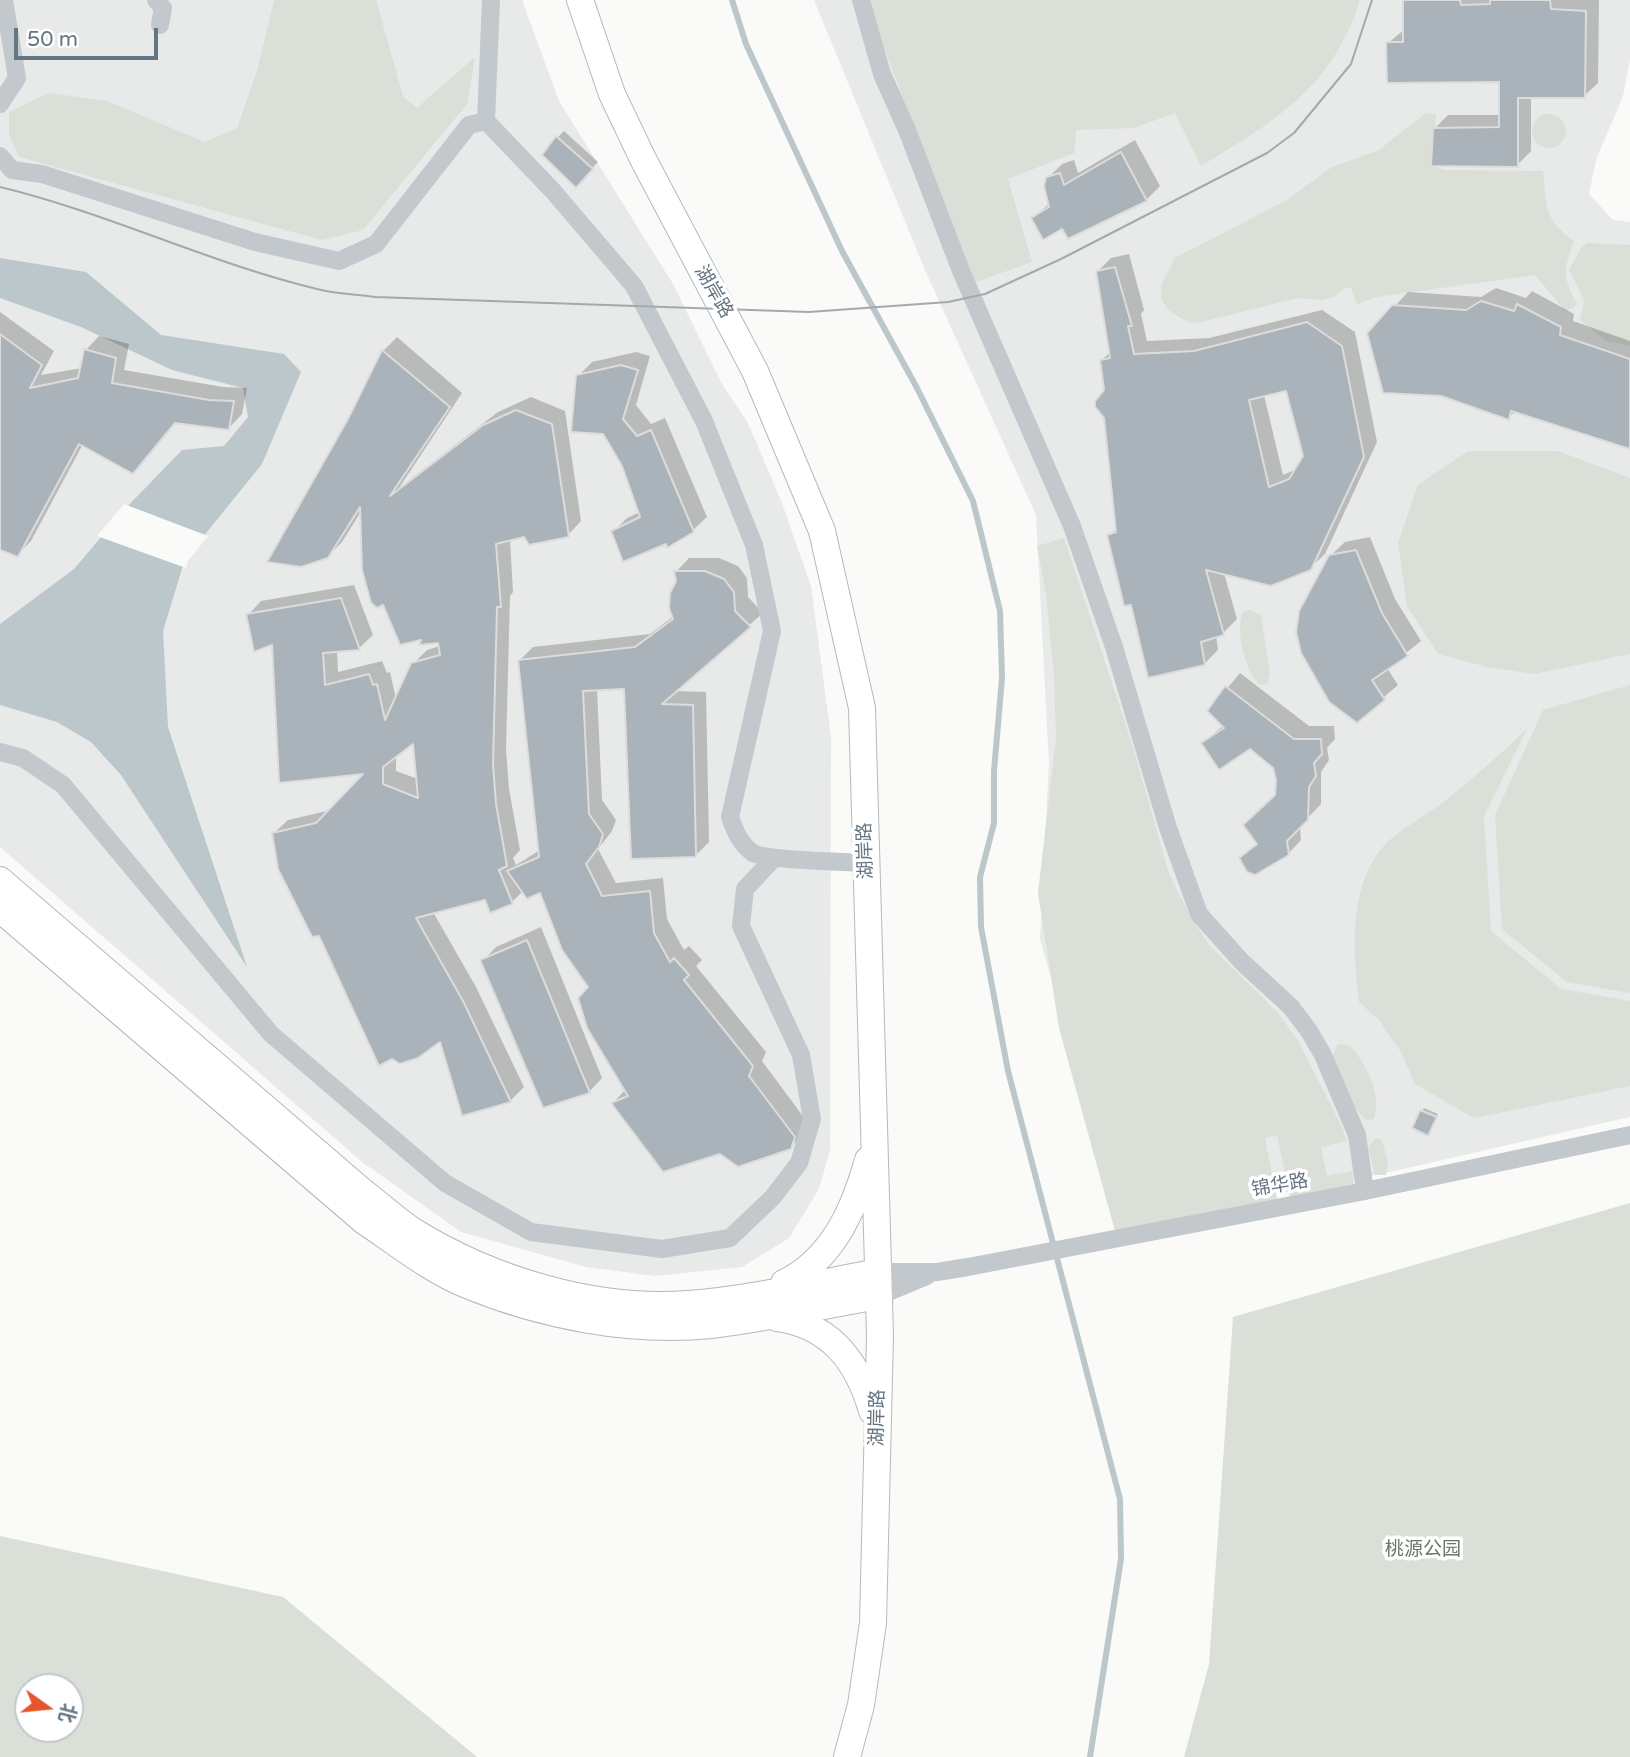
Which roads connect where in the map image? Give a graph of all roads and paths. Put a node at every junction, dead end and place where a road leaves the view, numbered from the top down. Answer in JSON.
{"nodes":[{"id":1,"x":4,"y":0,"type":"edge"},
{"id":2,"x":156,"y":0,"type":"edge"},
{"id":3,"x":491,"y":0,"type":"edge"},
{"id":4,"x":580,"y":0,"type":"edge"},
{"id":5,"x":861,"y":0,"type":"edge"},
{"id":6,"x":160,"y":25,"type":"dead end"},
{"id":7,"x":0,"y":104,"type":"edge"},
{"id":8,"x":486,"y":121,"type":"junction"},
{"id":9,"x":0,"y":156,"type":"edge"},
{"id":10,"x":0,"y":752,"type":"edge"},
{"id":11,"x":774,"y":858,"type":"junction"},
{"id":12,"x":867,"y":863,"type":"junction"},
{"id":13,"x":0,"y":880,"type":"edge"},
{"id":14,"x":0,"y":909,"type":"edge"},
{"id":15,"x":1630,"y":1135,"type":"edge"},
{"id":16,"x":874,"y":1142,"type":"junction"},
{"id":17,"x":1365,"y":1191,"type":"junction"},
{"id":18,"x":878,"y":1284,"type":"junction"},
{"id":19,"x":763,"y":1305,"type":"junction"},
{"id":20,"x":878,"y":1440,"type":"junction"},
{"id":21,"x":847,"y":1757,"type":"edge"}],
"edges":[{"from":1,"to":7,"type":"street"},
{"from":2,"to":6,"type":"street"},
{"from":3,"to":8,"type":"street"},
{"from":4,"to":12,"type":"street","name":"湖岸路"},
{"from":5,"to":17,"type":"street"},
{"from":8,"to":9,"type":"street"},
{"from":8,"to":11,"type":"street"},
{"from":10,"to":11,"type":"street"},
{"from":11,"to":12,"type":"street"},
{"from":12,"to":16,"type":"street","name":"湖岸路"},
{"from":13,"to":19,"type":"street"},
{"from":14,"to":19,"type":"street"},
{"from":15,"to":17,"type":"street","name":"锦华路"},
{"from":16,"to":18,"type":"street","name":"湖岸路"},
{"from":16,"to":19,"type":"street"},
{"from":17,"to":18,"type":"street","name":"锦华路"},
{"from":18,"to":19,"type":"street"},
{"from":18,"to":20,"type":"street","name":"湖岸路"},
{"from":19,"to":20,"type":"street"},
{"from":20,"to":21,"type":"street","name":"湖岸路"}]}
